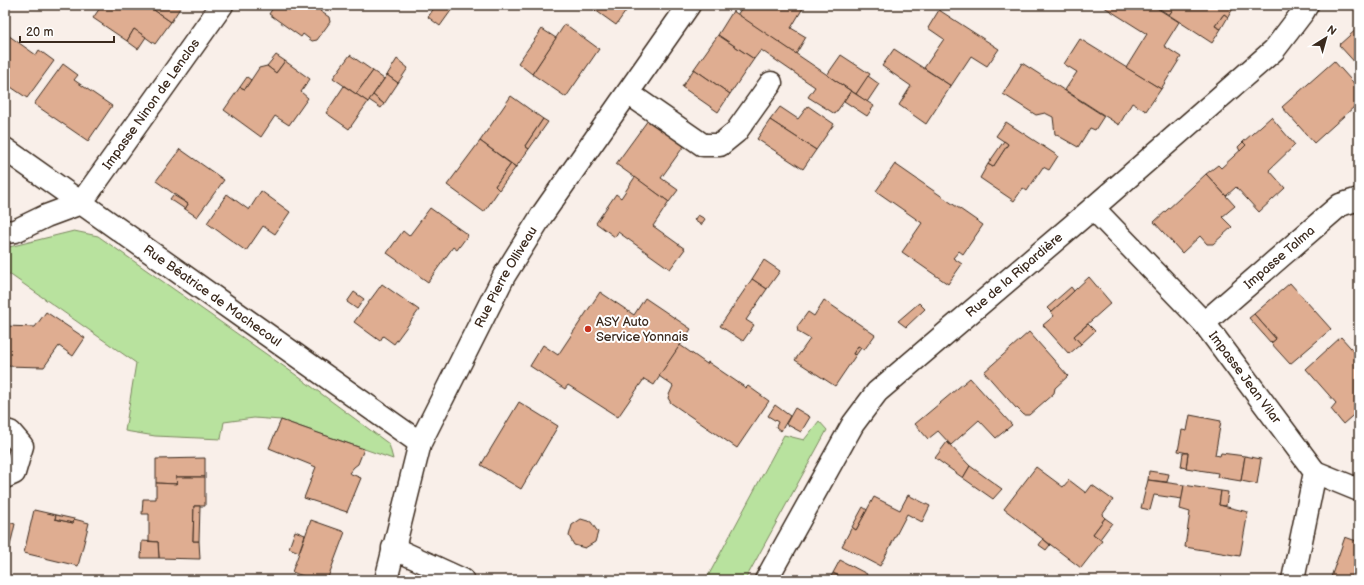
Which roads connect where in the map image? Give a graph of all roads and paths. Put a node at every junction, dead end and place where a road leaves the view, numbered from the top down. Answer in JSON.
{"nodes":[{"id":1,"x":222,"y":5,"type":"edge"},
{"id":2,"x":689,"y":5,"type":"edge"},
{"id":3,"x":1307,"y":5,"type":"edge"},
{"id":4,"x":771,"y":83,"type":"dead end"},
{"id":5,"x":628,"y":93,"type":"junction"},
{"id":6,"x":5,"y":149,"type":"edge"},
{"id":7,"x":1359,"y":199,"type":"edge"},
{"id":8,"x":81,"y":203,"type":"junction"},
{"id":9,"x":1093,"y":208,"type":"junction"},
{"id":10,"x":5,"y":232,"type":"edge"},
{"id":11,"x":1204,"y":323,"type":"junction"},
{"id":12,"x":5,"y":431,"type":"edge"},
{"id":13,"x":420,"y":443,"type":"junction"},
{"id":14,"x":1315,"y":472,"type":"junction"},
{"id":15,"x":5,"y":477,"type":"edge"},
{"id":16,"x":1359,"y":490,"type":"edge"},
{"id":17,"x":393,"y":548,"type":"junction"},
{"id":18,"x":386,"y":580,"type":"edge"},
{"id":19,"x":464,"y":580,"type":"edge"},
{"id":20,"x":766,"y":580,"type":"edge"},
{"id":21,"x":1292,"y":580,"type":"edge"}],
"edges":[{"from":1,"to":8,"type":"street","name":"Impasse Ninon de Lenclos"},
{"from":2,"to":5,"type":"street","name":"Rue Pierre Olliveau"},
{"from":3,"to":9,"type":"street","name":"Rue de la Ripardière"},
{"from":4,"to":5,"type":"street"},
{"from":5,"to":13,"type":"street","name":"Rue Pierre Olliveau"},
{"from":6,"to":8,"type":"street","name":"Rue Béatrice de Machecoul"},
{"from":7,"to":11,"type":"street","name":"Impasse Talma"},
{"from":8,"to":10,"type":"street"},
{"from":8,"to":13,"type":"street","name":"Rue Béatrice de Machecoul"},
{"from":9,"to":11,"type":"street","name":"Impasse Jean Vilar"},
{"from":9,"to":20,"type":"street","name":"Rue de la Ripardière"},
{"from":11,"to":14,"type":"street","name":"Impasse Jean Vilar"},
{"from":12,"to":15,"type":"street"},
{"from":13,"to":17,"type":"street","name":"Rue Pierre Olliveau"},
{"from":14,"to":16,"type":"street"},
{"from":14,"to":21,"type":"street"},
{"from":17,"to":18,"type":"street","name":"Rue Pierre Olliveau"},
{"from":17,"to":19,"type":"street"}]}
